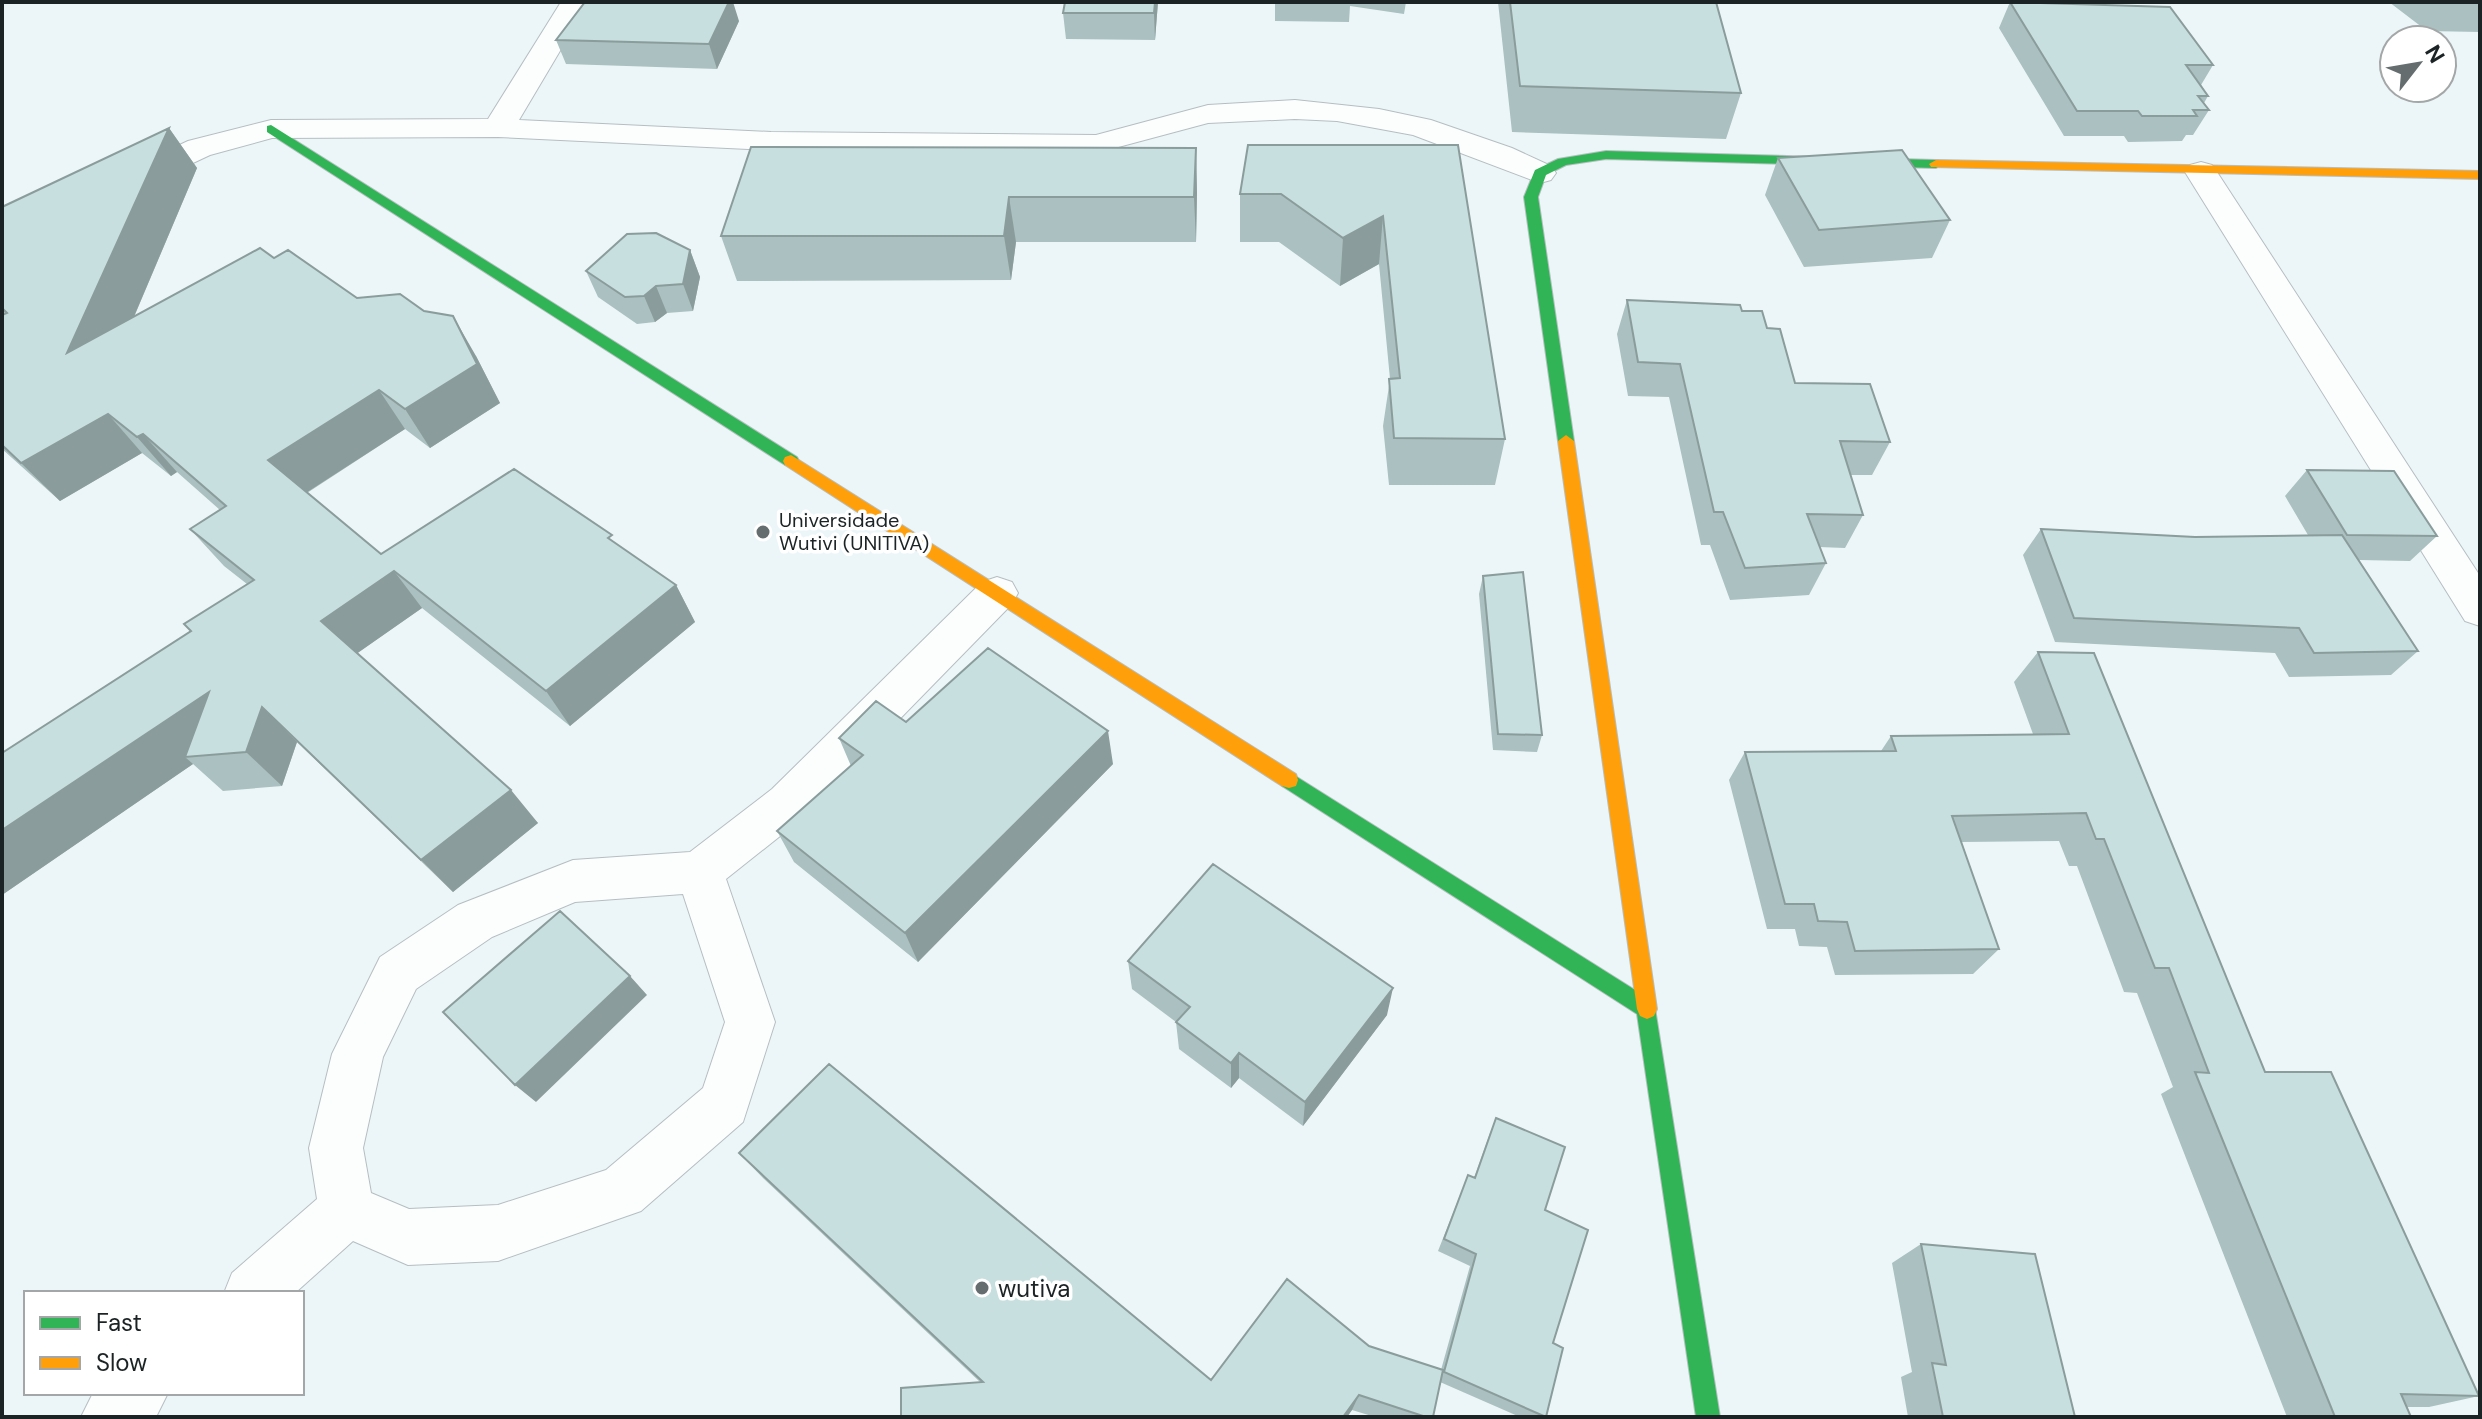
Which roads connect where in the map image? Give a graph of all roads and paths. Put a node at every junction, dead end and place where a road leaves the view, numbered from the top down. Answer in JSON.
{"nodes":[{"id":1,"x":575,"y":2,"type":"edge"},
{"id":2,"x":498,"y":128,"type":"junction"},
{"id":3,"x":271,"y":129,"type":"junction"},
{"id":4,"x":2201,"y":172,"type":"junction"},
{"id":5,"x":1540,"y":173,"type":"junction"},
{"id":6,"x":2480,"y":175,"type":"edge"},
{"id":7,"x":100,"y":195,"type":"edge"},
{"id":8,"x":997,"y":593,"type":"junction"},
{"id":9,"x":2480,"y":610,"type":"edge"},
{"id":10,"x":700,"y":872,"type":"junction"},
{"id":11,"x":1647,"y":1009,"type":"junction"},
{"id":12,"x":346,"y":1210,"type":"junction"},
{"id":13,"x":254,"y":1291,"type":"edge"},
{"id":14,"x":136,"y":1395,"type":"edge"},
{"id":15,"x":111,"y":1417,"type":"edge"},
{"id":16,"x":1708,"y":1417,"type":"edge"}],
"edges":[{"from":1,"to":2,"type":"street"},
{"from":2,"to":3,"type":"street"},
{"from":2,"to":5,"type":"street"},
{"from":3,"to":7,"type":"street"},
{"from":3,"to":8,"type":"street"},
{"from":4,"to":5,"type":"street"},
{"from":4,"to":6,"type":"street"},
{"from":4,"to":9,"type":"street"},
{"from":5,"to":11,"type":"street"},
{"from":8,"to":10,"type":"street"},
{"from":8,"to":11,"type":"street"},
{"from":10,"to":12,"type":"street"},
{"from":10,"to":12,"type":"street"},
{"from":11,"to":16,"type":"street"},
{"from":12,"to":13,"type":"street"},
{"from":14,"to":15,"type":"street"}]}
